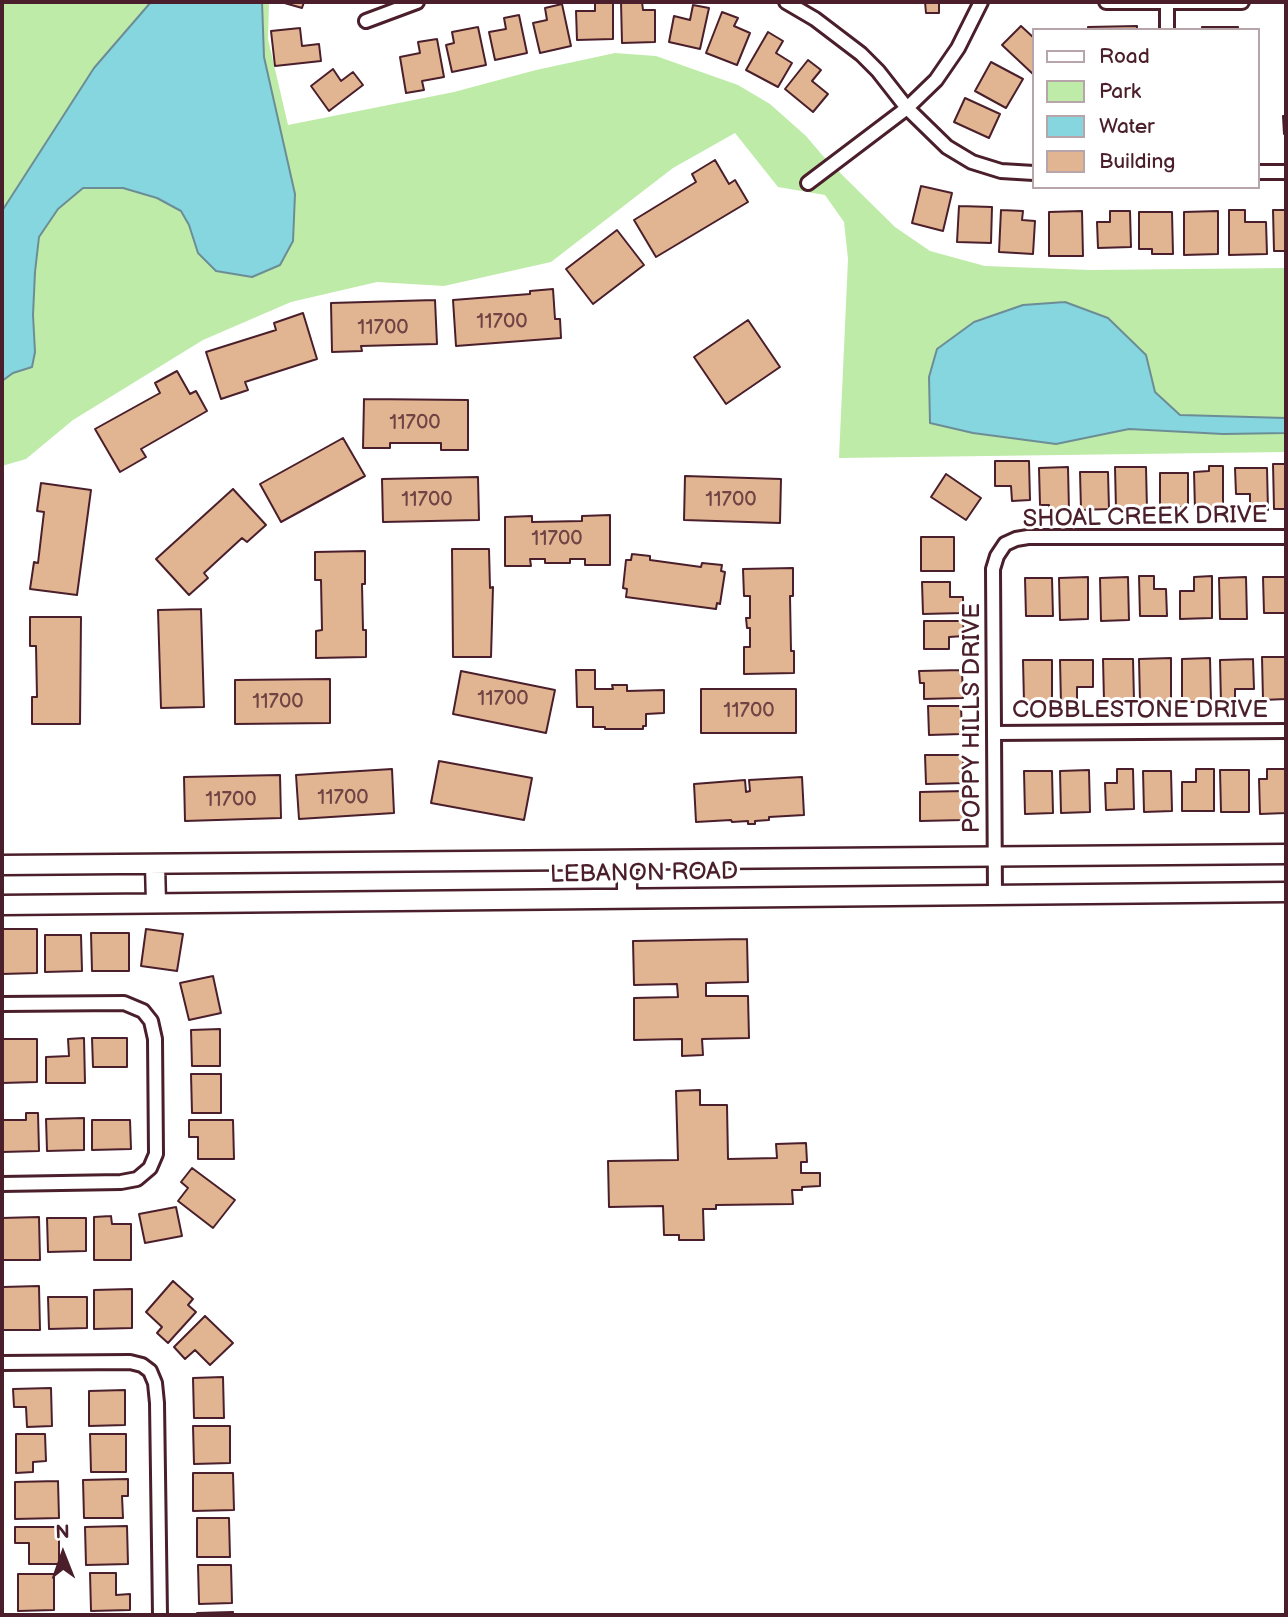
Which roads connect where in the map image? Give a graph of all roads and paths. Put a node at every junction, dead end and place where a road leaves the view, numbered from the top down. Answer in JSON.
{"nodes":[{"id":1,"x":417,"y":2,"type":"edge"},
{"id":2,"x":786,"y":2,"type":"edge"},
{"id":3,"x":981,"y":2,"type":"edge"},
{"id":4,"x":1106,"y":2,"type":"edge"},
{"id":5,"x":1167,"y":2,"type":"edge"},
{"id":6,"x":1242,"y":2,"type":"edge"},
{"id":7,"x":366,"y":21,"type":"dead end"},
{"id":8,"x":1167,"y":28,"type":"edge"},
{"id":9,"x":907,"y":108,"type":"junction"},
{"id":10,"x":1260,"y":172,"type":"edge"},
{"id":11,"x":1286,"y":172,"type":"edge"},
{"id":12,"x":1032,"y":173,"type":"edge"},
{"id":13,"x":808,"y":183,"type":"dead end"},
{"id":14,"x":1286,"y":537,"type":"edge"},
{"id":15,"x":1005,"y":544,"type":"joint"},
{"id":16,"x":1286,"y":731,"type":"edge"},
{"id":17,"x":993,"y":733,"type":"junction"},
{"id":18,"x":1286,"y":854,"type":"edge"},
{"id":19,"x":994,"y":857,"type":"junction"},
{"id":20,"x":627,"y":860,"type":"junction"},
{"id":21,"x":155,"y":864,"type":"junction"},
{"id":22,"x":2,"y":865,"type":"edge"},
{"id":23,"x":1286,"y":892,"type":"edge"},
{"id":24,"x":995,"y":895,"type":"junction"},
{"id":25,"x":627,"y":898,"type":"junction"},
{"id":26,"x":156,"y":903,"type":"junction"},
{"id":27,"x":2,"y":905,"type":"edge"},
{"id":28,"x":2,"y":1004,"type":"edge"},
{"id":29,"x":2,"y":1184,"type":"edge"},
{"id":30,"x":2,"y":1363,"type":"edge"},
{"id":31,"x":160,"y":1615,"type":"edge"}],
"edges":[{"from":1,"to":7,"type":"street"},
{"from":2,"to":9,"type":"street"},
{"from":3,"to":9,"type":"street"},
{"from":4,"to":5,"type":"street"},
{"from":5,"to":6,"type":"street"},
{"from":5,"to":8,"type":"street"},
{"from":9,"to":12,"type":"street"},
{"from":9,"to":13,"type":"street"},
{"from":10,"to":11,"type":"street"},
{"from":14,"to":15,"type":"street","name":"SHOAL CREEK DRIVE"},
{"from":15,"to":17,"type":"street","name":"POPPY HILLS DRIVE"},
{"from":16,"to":17,"type":"street","name":"COBBLESTONE DRIVE"},
{"from":17,"to":19,"type":"street","name":"POPPY HILLS DRIVE"},
{"from":18,"to":19,"type":"main road","name":"LEBANON ROAD"},
{"from":19,"to":20,"type":"main road","name":"LEBANON ROAD"},
{"from":19,"to":24,"type":"street","name":"POPPY HILLS DRIVE"},
{"from":20,"to":21,"type":"main road","name":"LEBANON ROAD"},
{"from":20,"to":25,"type":"main road"},
{"from":21,"to":22,"type":"main road","name":"LEBANON ROAD"},
{"from":21,"to":26,"type":"main road"},
{"from":23,"to":24,"type":"main road","name":"LEBANON ROAD"},
{"from":24,"to":25,"type":"main road","name":"LEBANON ROAD"},
{"from":25,"to":26,"type":"main road","name":"LEBANON ROAD"},
{"from":26,"to":27,"type":"main road","name":"LEBANON ROAD"},
{"from":28,"to":29,"type":"street"},
{"from":30,"to":31,"type":"street"}]}
